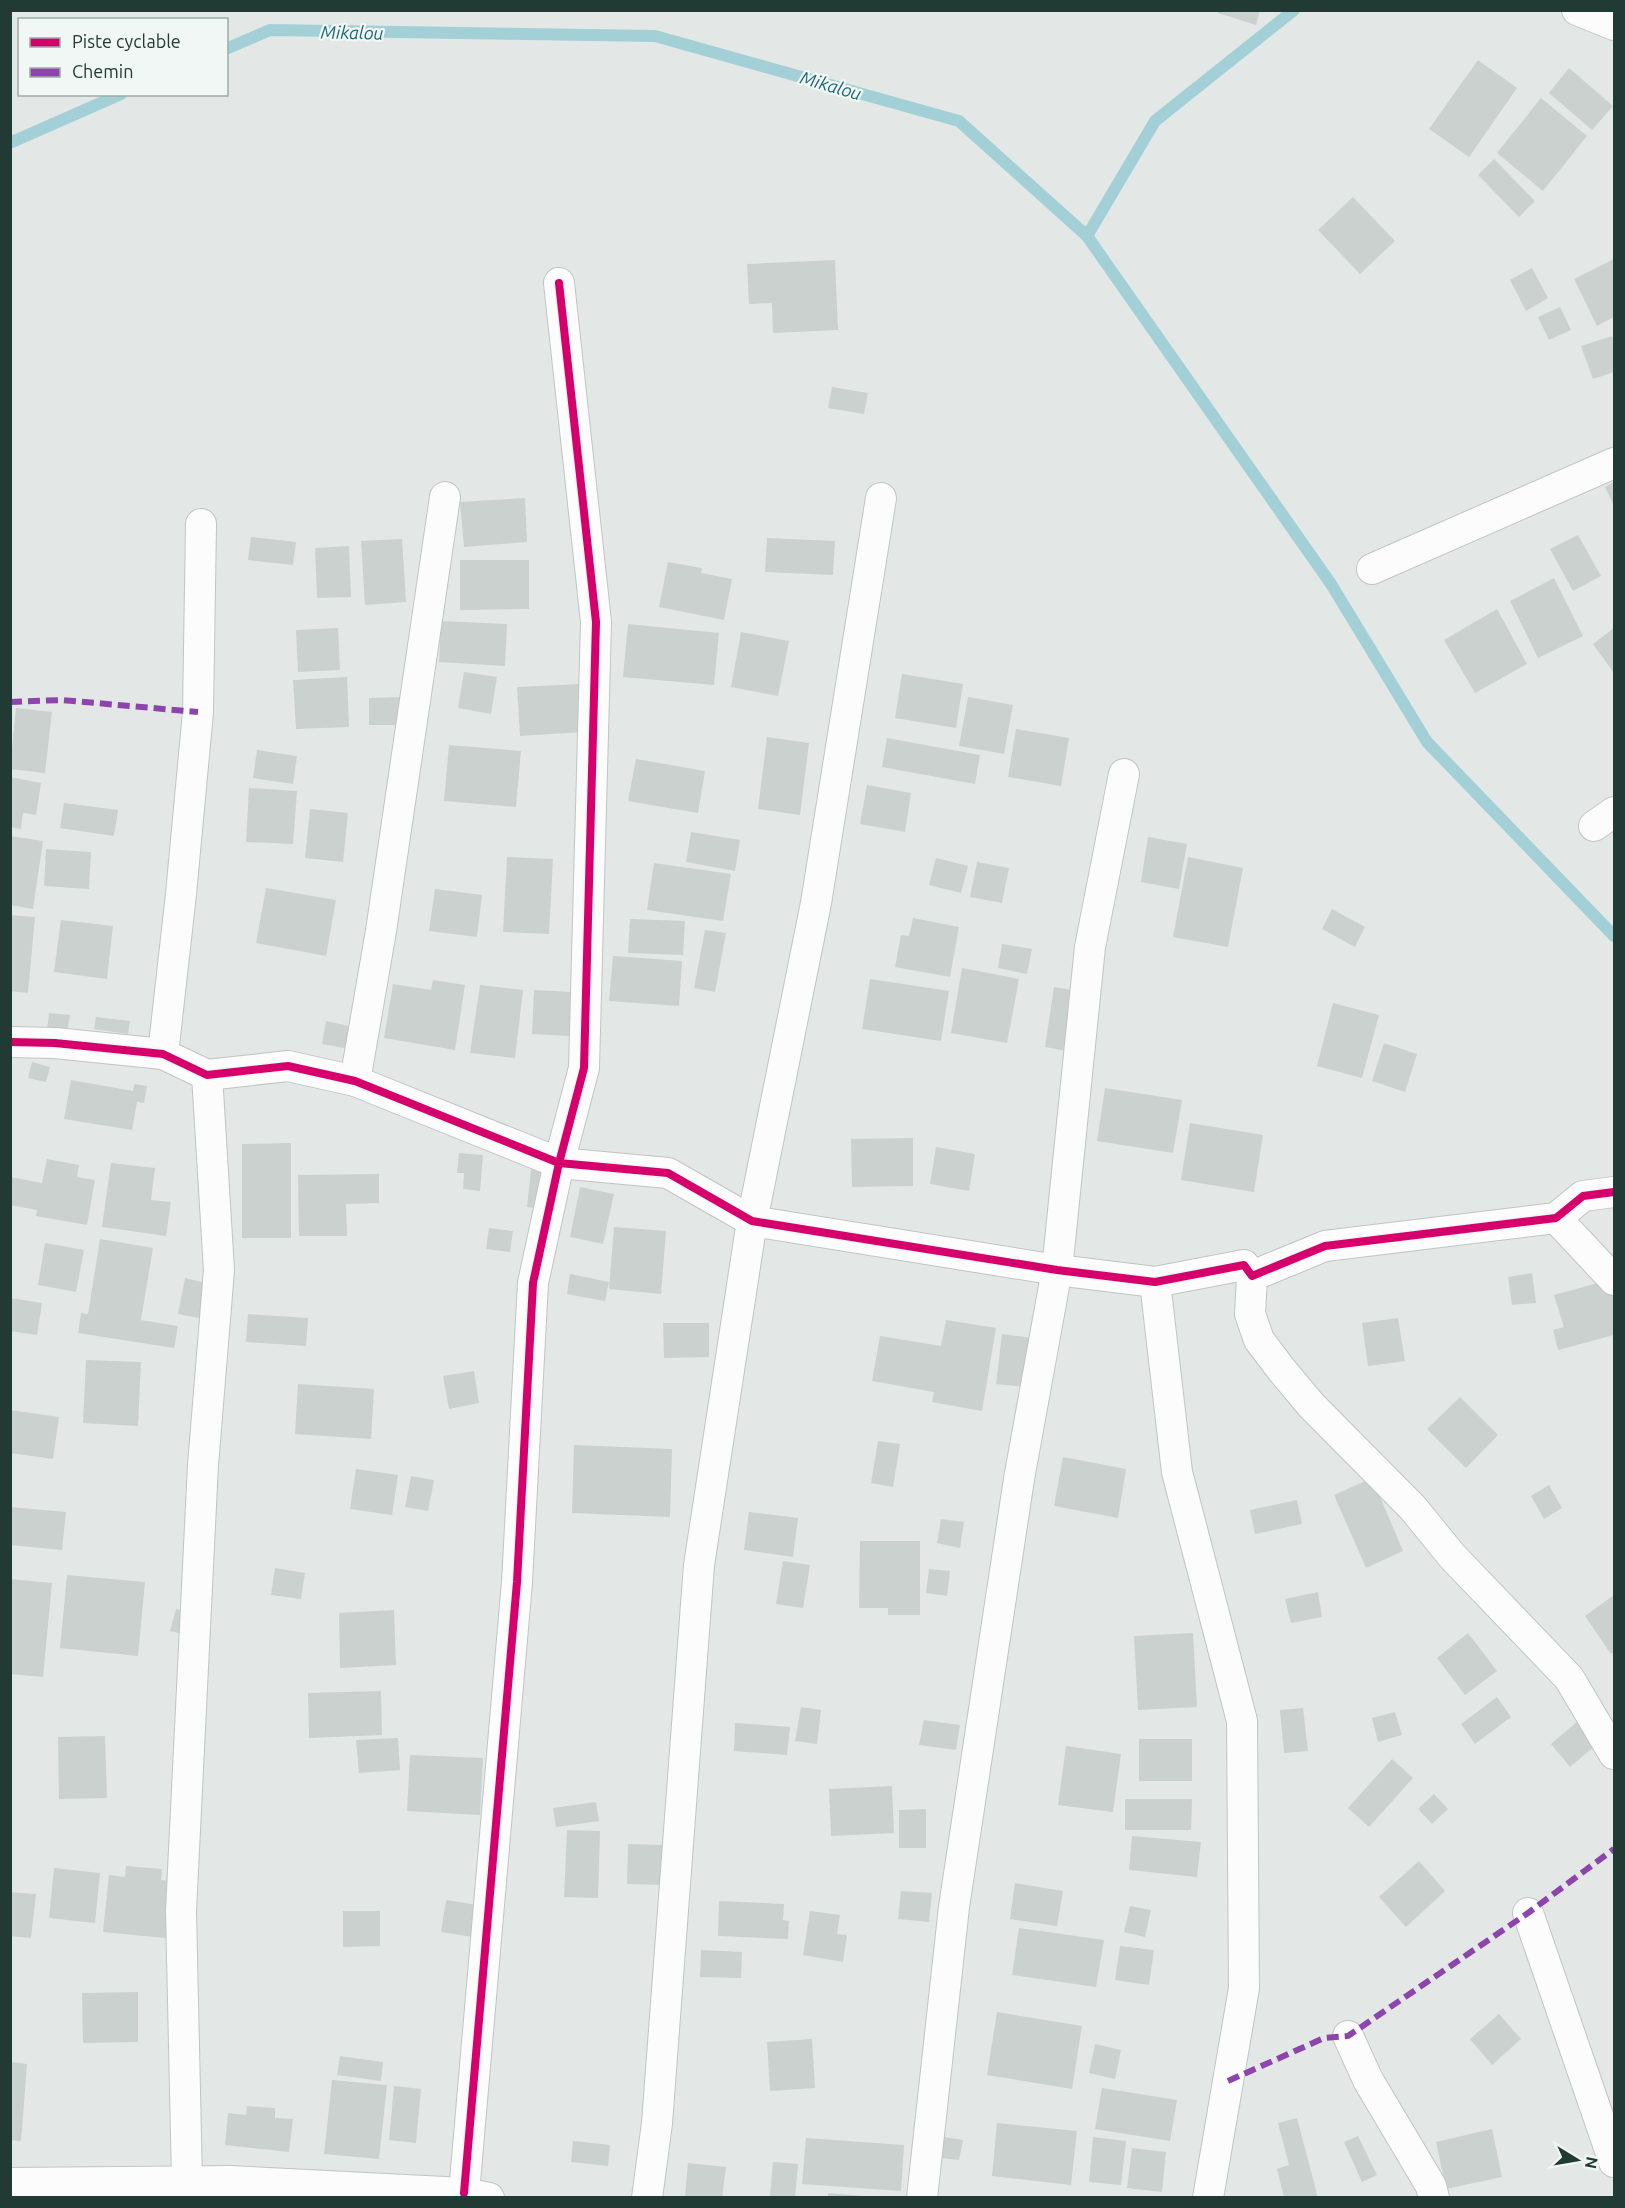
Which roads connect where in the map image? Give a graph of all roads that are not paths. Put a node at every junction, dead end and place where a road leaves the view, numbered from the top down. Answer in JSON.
{"nodes":[{"id":1,"x":1576,"y":10,"type":"edge"},
{"id":2,"x":1614,"y":25,"type":"edge"},
{"id":3,"x":559,"y":283,"type":"dead end"},
{"id":4,"x":1614,"y":464,"type":"edge"},
{"id":5,"x":445,"y":497,"type":"dead end"},
{"id":6,"x":881,"y":498,"type":"dead end"},
{"id":7,"x":201,"y":524,"type":"dead end"},
{"id":8,"x":1372,"y":569,"type":"dead end"},
{"id":9,"x":1124,"y":774,"type":"dead end"},
{"id":10,"x":10,"y":1042,"type":"edge"},
{"id":11,"x":163,"y":1054,"type":"junction"},
{"id":12,"x":207,"y":1075,"type":"junction"},
{"id":13,"x":355,"y":1081,"type":"junction"},
{"id":14,"x":559,"y":1163,"type":"junction"},
{"id":15,"x":1614,"y":1192,"type":"edge"},
{"id":16,"x":1556,"y":1218,"type":"junction"},
{"id":17,"x":752,"y":1221,"type":"junction"},
{"id":18,"x":1057,"y":1270,"type":"junction"},
{"id":19,"x":1252,"y":1276,"type":"junction"},
{"id":20,"x":1614,"y":1280,"type":"edge"},
{"id":21,"x":1155,"y":1282,"type":"junction"},
{"id":22,"x":1614,"y":1754,"type":"edge"},
{"id":23,"x":1528,"y":1913,"type":"dead end"},
{"id":24,"x":1347,"y":2036,"type":"dead end"},
{"id":25,"x":1614,"y":2162,"type":"edge"},
{"id":26,"x":186,"y":2181,"type":"junction"},
{"id":27,"x":10,"y":2183,"type":"edge"},
{"id":28,"x":477,"y":2195,"type":"edge"},
{"id":29,"x":647,"y":2198,"type":"edge"},
{"id":30,"x":922,"y":2198,"type":"edge"},
{"id":31,"x":1208,"y":2198,"type":"edge"},
{"id":32,"x":1434,"y":2198,"type":"edge"}],
"edges":[{"from":1,"to":2,"type":"street"},
{"from":3,"to":14,"type":"street"},
{"from":4,"to":8,"type":"street"},
{"from":5,"to":13,"type":"street"},
{"from":6,"to":17,"type":"street"},
{"from":7,"to":11,"type":"street"},
{"from":9,"to":18,"type":"street"},
{"from":10,"to":11,"type":"street"},
{"from":11,"to":12,"type":"street"},
{"from":12,"to":13,"type":"street"},
{"from":12,"to":26,"type":"street"},
{"from":13,"to":14,"type":"street"},
{"from":14,"to":17,"type":"street"},
{"from":14,"to":28,"type":"street"},
{"from":15,"to":16,"type":"street"},
{"from":16,"to":19,"type":"street"},
{"from":16,"to":20,"type":"street"},
{"from":17,"to":18,"type":"street"},
{"from":17,"to":29,"type":"street"},
{"from":18,"to":21,"type":"street"},
{"from":18,"to":30,"type":"street"},
{"from":19,"to":21,"type":"street"},
{"from":19,"to":22,"type":"street"},
{"from":21,"to":31,"type":"street"},
{"from":23,"to":25,"type":"street"},
{"from":24,"to":32,"type":"street"},
{"from":26,"to":27,"type":"street"},
{"from":26,"to":28,"type":"street"}]}
